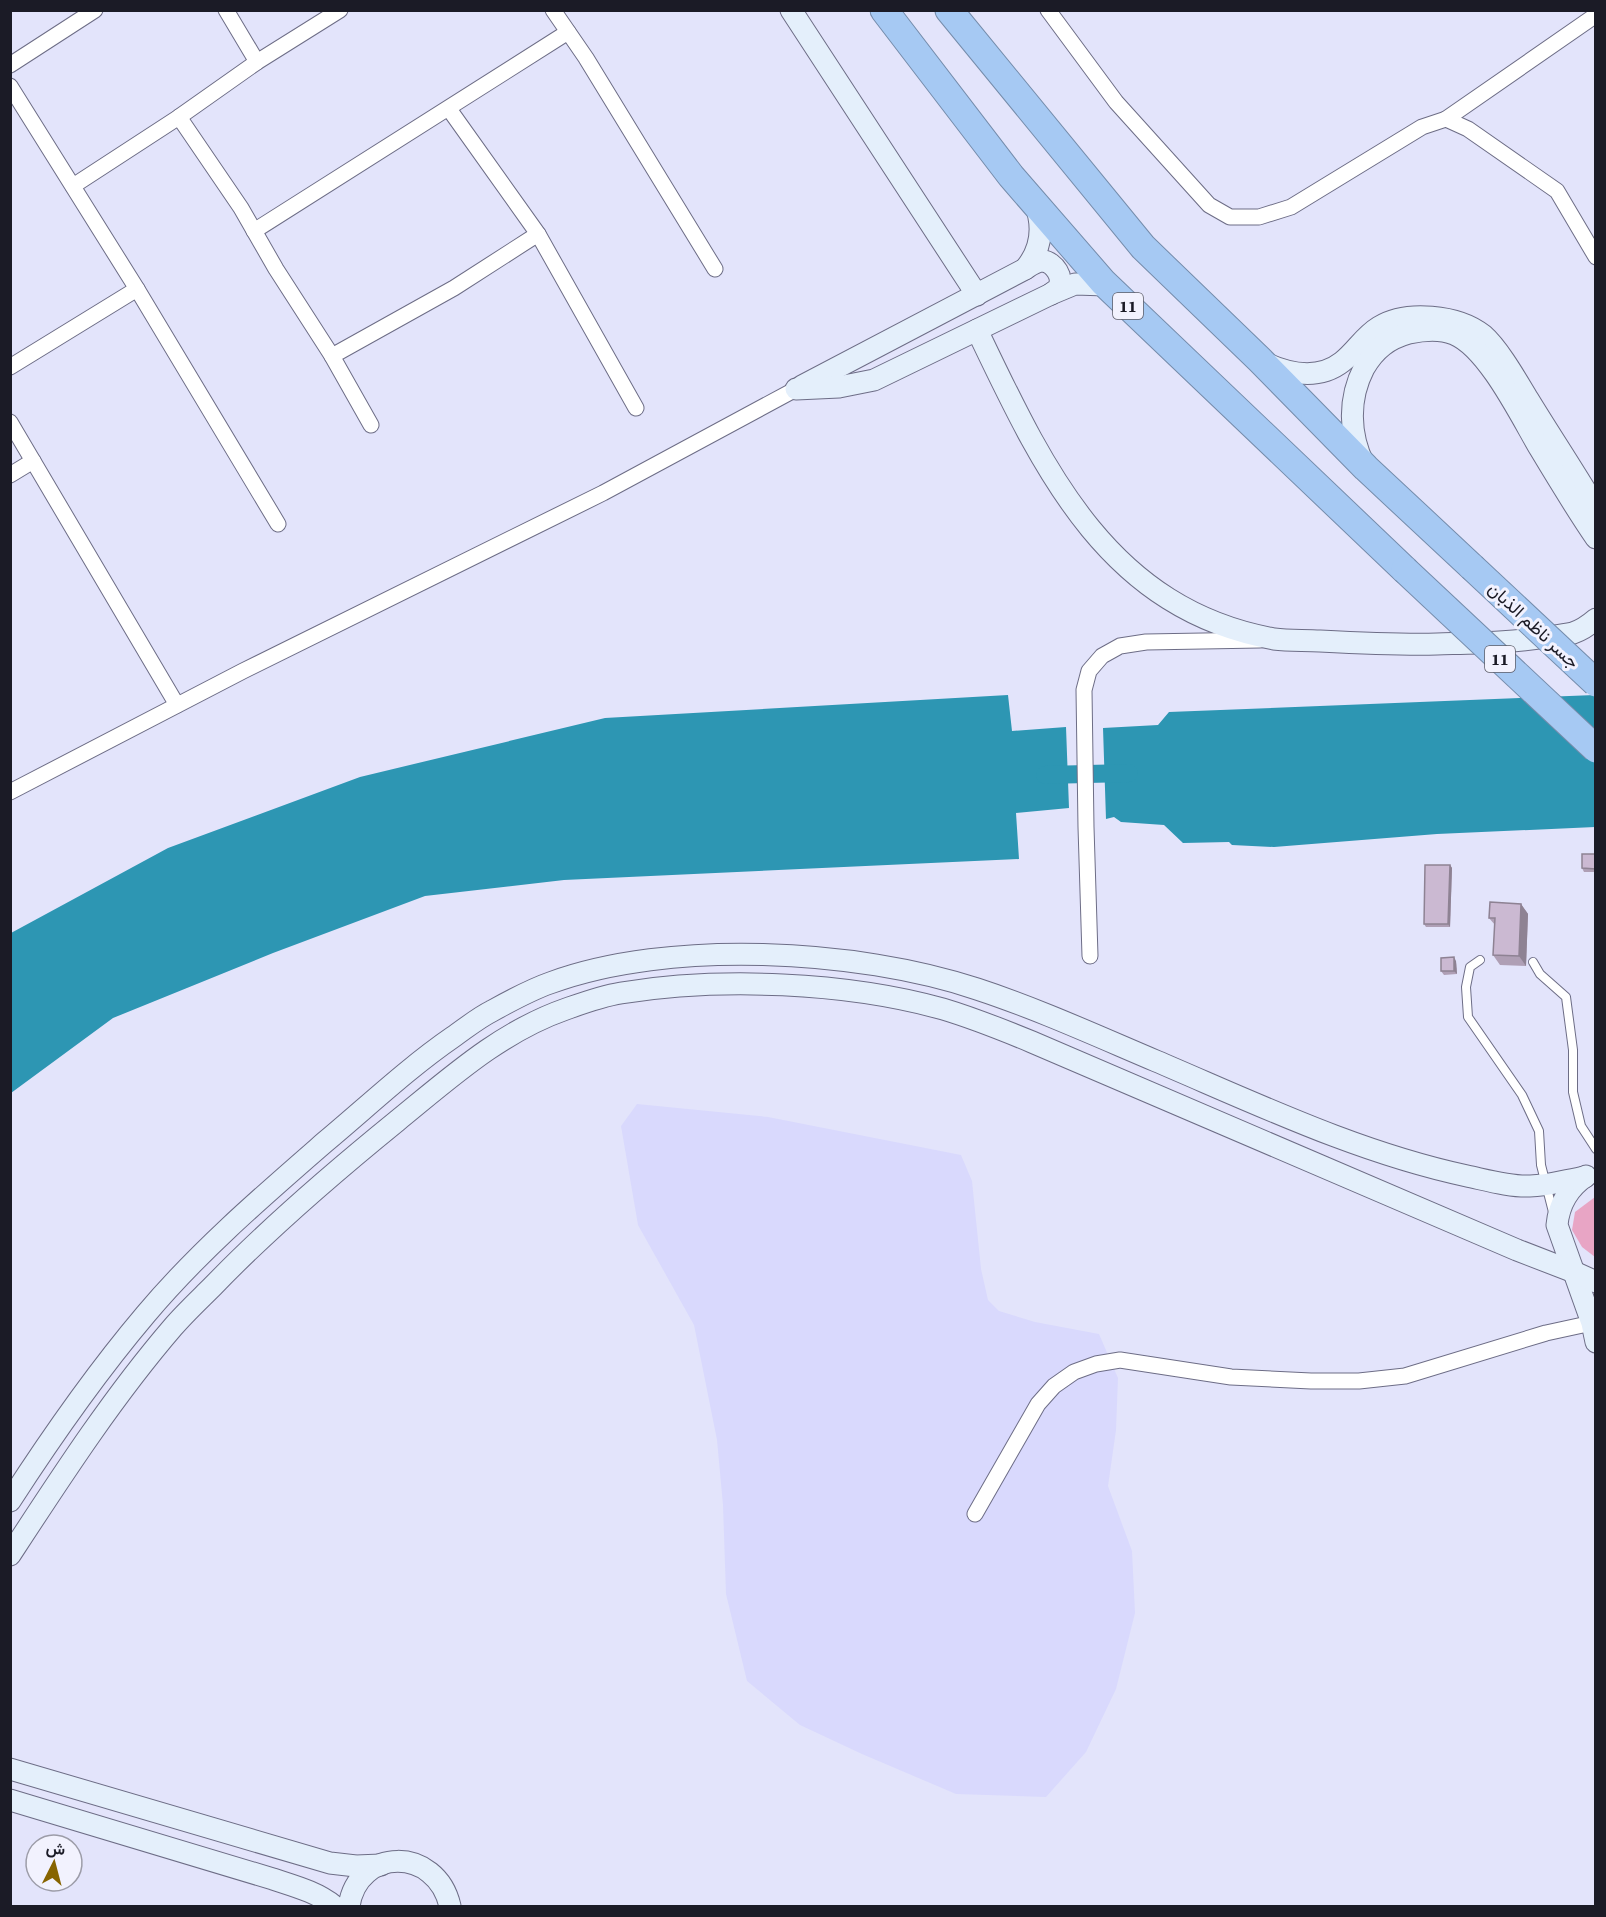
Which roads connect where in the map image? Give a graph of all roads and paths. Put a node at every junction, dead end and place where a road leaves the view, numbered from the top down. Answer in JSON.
{"nodes":[{"id":1,"x":94,"y":10,"type":"edge"},
{"id":2,"x":226,"y":10,"type":"edge"},
{"id":3,"x":340,"y":10,"type":"edge"},
{"id":4,"x":553,"y":10,"type":"edge"},
{"id":5,"x":791,"y":10,"type":"edge"},
{"id":6,"x":884,"y":10,"type":"edge"},
{"id":7,"x":949,"y":10,"type":"edge"},
{"id":8,"x":1048,"y":10,"type":"edge"},
{"id":9,"x":1596,"y":15,"type":"edge"},
{"id":10,"x":568,"y":32,"type":"junction"},
{"id":11,"x":257,"y":62,"type":"junction"},
{"id":12,"x":10,"y":65,"type":"edge"},
{"id":13,"x":10,"y":86,"type":"edge"},
{"id":14,"x":449,"y":109,"type":"junction"},
{"id":15,"x":179,"y":117,"type":"junction"},
{"id":16,"x":1446,"y":119,"type":"junction"},
{"id":17,"x":73,"y":186,"type":"junction"},
{"id":18,"x":1034,"y":203,"type":"junction"},
{"id":19,"x":254,"y":231,"type":"junction"},
{"id":20,"x":538,"y":234,"type":"junction"},
{"id":21,"x":1596,"y":257,"type":"edge"},
{"id":22,"x":715,"y":269,"type":"dead end"},
{"id":23,"x":1026,"y":269,"type":"junction"},
{"id":24,"x":1106,"y":285,"type":"junction"},
{"id":25,"x":137,"y":289,"type":"junction"},
{"id":26,"x":1051,"y":294,"type":"junction"},
{"id":27,"x":977,"y":295,"type":"junction"},
{"id":28,"x":977,"y":330,"type":"junction"},
{"id":29,"x":332,"y":356,"type":"junction"},
{"id":30,"x":1260,"y":360,"type":"junction"},
{"id":31,"x":10,"y":367,"type":"edge"},
{"id":32,"x":796,"y":389,"type":"junction"},
{"id":33,"x":636,"y":408,"type":"dead end"},
{"id":34,"x":10,"y":422,"type":"edge"},
{"id":35,"x":371,"y":425,"type":"dead end"},
{"id":36,"x":33,"y":460,"type":"junction"},
{"id":37,"x":1366,"y":468,"type":"junction"},
{"id":38,"x":10,"y":475,"type":"edge"},
{"id":39,"x":1596,"y":508,"type":"edge"},
{"id":40,"x":278,"y":524,"type":"dead end"},
{"id":41,"x":1596,"y":538,"type":"edge"},
{"id":42,"x":1596,"y":619,"type":"edge"},
{"id":43,"x":1278,"y":640,"type":"junction"},
{"id":44,"x":1596,"y":683,"type":"edge"},
{"id":45,"x":177,"y":705,"type":"junction"},
{"id":46,"x":1596,"y":748,"type":"edge"},
{"id":47,"x":10,"y":792,"type":"edge"},
{"id":48,"x":1090,"y":957,"type":"dead end"},
{"id":49,"x":1480,"y":960,"type":"dead end"},
{"id":50,"x":1533,"y":962,"type":"dead end"},
{"id":51,"x":1596,"y":1149,"type":"edge"},
{"id":52,"x":1590,"y":1174,"type":"edge"},
{"id":53,"x":1546,"y":1184,"type":"junction"},
{"id":54,"x":1557,"y":1225,"type":"junction"},
{"id":55,"x":1565,"y":1246,"type":"junction"},
{"id":56,"x":1574,"y":1272,"type":"junction"},
{"id":57,"x":1596,"y":1280,"type":"edge"},
{"id":58,"x":1594,"y":1332,"type":"edge"},
{"id":59,"x":49,"y":1441,"type":"junction"},
{"id":60,"x":73,"y":1458,"type":"junction"},
{"id":61,"x":10,"y":1500,"type":"edge"},
{"id":62,"x":975,"y":1515,"type":"dead end"},
{"id":63,"x":10,"y":1555,"type":"edge"},
{"id":64,"x":10,"y":1769,"type":"edge"},
{"id":65,"x":10,"y":1800,"type":"edge"},
{"id":66,"x":381,"y":1865,"type":"junction"},
{"id":67,"x":451,"y":1902,"type":"edge"},
{"id":68,"x":334,"y":1906,"type":"edge"},
{"id":69,"x":349,"y":1906,"type":"edge"}],
"edges":[{"from":1,"to":12,"type":"street"},
{"from":2,"to":11,"type":"street"},
{"from":3,"to":11,"type":"street"},
{"from":4,"to":10,"type":"street"},
{"from":5,"to":27,"type":"street"},
{"from":6,"to":18,"type":"highway","number":"11"},
{"from":7,"to":30,"type":"highway","name":"جسر ناظم الذبان"},
{"from":8,"to":16,"type":"street"},
{"from":9,"to":16,"type":"street"},
{"from":10,"to":14,"type":"street"},
{"from":10,"to":22,"type":"street"},
{"from":11,"to":15,"type":"street"},
{"from":13,"to":17,"type":"street"},
{"from":14,"to":19,"type":"street"},
{"from":14,"to":20,"type":"street"},
{"from":15,"to":17,"type":"street"},
{"from":15,"to":19,"type":"street"},
{"from":16,"to":21,"type":"street"},
{"from":17,"to":25,"type":"street"},
{"from":18,"to":23,"type":"street"},
{"from":18,"to":24,"type":"highway","number":"11"},
{"from":19,"to":29,"type":"street"},
{"from":20,"to":29,"type":"street"},
{"from":20,"to":33,"type":"street"},
{"from":23,"to":26,"type":"street"},
{"from":23,"to":27,"type":"street"},
{"from":24,"to":26,"type":"street"},
{"from":24,"to":46,"type":"highway","number":"11","bridge":true},
{"from":25,"to":31,"type":"street"},
{"from":25,"to":40,"type":"street"},
{"from":26,"to":28,"type":"street"},
{"from":27,"to":32,"type":"street"},
{"from":28,"to":32,"type":"street"},
{"from":28,"to":43,"type":"street"},
{"from":29,"to":35,"type":"street"},
{"from":30,"to":37,"type":"highway","name":"جسر ناظم الذبان"},
{"from":30,"to":39,"type":"street"},
{"from":32,"to":45,"type":"street"},
{"from":34,"to":36,"type":"street"},
{"from":36,"to":38,"type":"street"},
{"from":36,"to":45,"type":"street"},
{"from":37,"to":41,"type":"street"},
{"from":37,"to":44,"type":"highway","name":"جسر ناظم الذبان","bridge":true},
{"from":42,"to":43,"type":"street"},
{"from":43,"to":48,"type":"street"},
{"from":45,"to":47,"type":"street"},
{"from":49,"to":53,"type":"lane"},
{"from":50,"to":51,"type":"lane"},
{"from":52,"to":53,"type":"street"},
{"from":52,"to":54,"type":"street"},
{"from":53,"to":54,"type":"lane"},
{"from":53,"to":59,"type":"street"},
{"from":54,"to":55,"type":"street"},
{"from":55,"to":56,"type":"street"},
{"from":55,"to":57,"type":"street"},
{"from":56,"to":57,"type":"street"},
{"from":56,"to":58,"type":"street"},
{"from":56,"to":60,"type":"street"},
{"from":58,"to":62,"type":"street"},
{"from":59,"to":60,"type":"street"},
{"from":59,"to":61,"type":"street"},
{"from":60,"to":63,"type":"street"},
{"from":64,"to":66,"type":"street"},
{"from":65,"to":68,"type":"street"},
{"from":66,"to":67,"type":"street"},
{"from":66,"to":69,"type":"street"}]}
